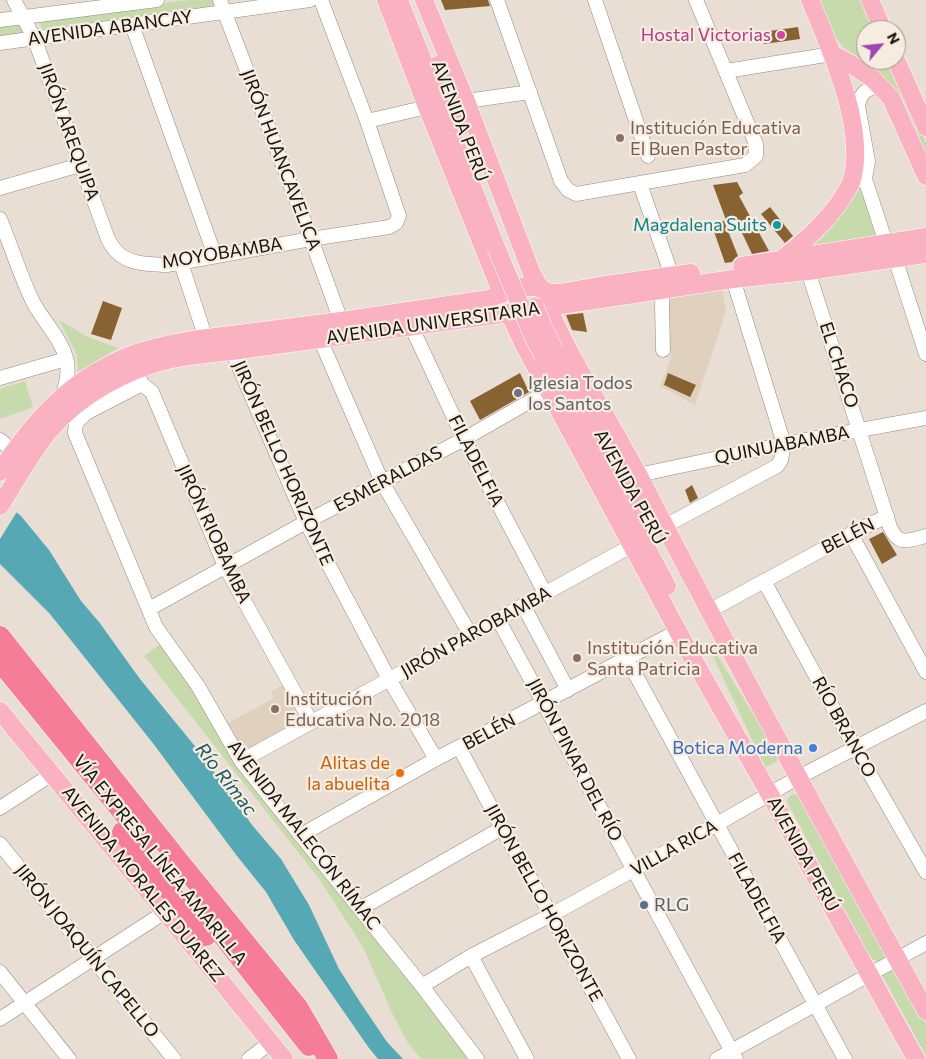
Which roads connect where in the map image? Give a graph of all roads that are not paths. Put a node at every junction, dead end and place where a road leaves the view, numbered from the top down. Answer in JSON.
{"nodes":[{"id":1,"x":14,"y":0,"type":"edge"},
{"id":2,"x":157,"y":0,"type":"edge"},
{"id":3,"x":310,"y":0,"type":"edge"},
{"id":4,"x":320,"y":0,"type":"edge"},
{"id":5,"x":386,"y":0,"type":"edge"},
{"id":6,"x":399,"y":0,"type":"edge"},
{"id":7,"x":412,"y":0,"type":"edge"},
{"id":8,"x":424,"y":0,"type":"edge"},
{"id":9,"x":497,"y":0,"type":"edge"},
{"id":10,"x":595,"y":0,"type":"edge"},
{"id":11,"x":696,"y":0,"type":"edge"},
{"id":12,"x":810,"y":0,"type":"edge"},
{"id":13,"x":870,"y":0,"type":"edge"},
{"id":14,"x":122,"y":2,"type":"edge"},
{"id":15,"x":222,"y":6,"type":"edge"},
{"id":16,"x":24,"y":17,"type":"junction"},
{"id":17,"x":0,"y":20,"type":"edge"},
{"id":18,"x":879,"y":20,"type":"edge"},
{"id":19,"x":132,"y":25,"type":"junction"},
{"id":20,"x":34,"y":38,"type":"junction"},
{"id":21,"x":0,"y":42,"type":"edge"},
{"id":22,"x":832,"y":54,"type":"junction"},
{"id":23,"x":902,"y":70,"type":"edge"},
{"id":24,"x":726,"y":71,"type":"junction"},
{"id":25,"x":879,"y":86,"type":"junction"},
{"id":26,"x":530,"y":92,"type":"junction"},
{"id":27,"x":920,"y":100,"type":"edge"},
{"id":28,"x":466,"y":101,"type":"junction"},
{"id":29,"x":427,"y":107,"type":"junction"},
{"id":30,"x":367,"y":122,"type":"junction"},
{"id":31,"x":926,"y":127,"type":"edge"},
{"id":32,"x":855,"y":148,"type":"junction"},
{"id":33,"x":648,"y":156,"type":"dead end"},
{"id":34,"x":80,"y":164,"type":"junction"},
{"id":35,"x":926,"y":176,"type":"edge"},
{"id":36,"x":865,"y":179,"type":"junction"},
{"id":37,"x":640,"y":184,"type":"junction"},
{"id":38,"x":0,"y":188,"type":"edge"},
{"id":39,"x":0,"y":219,"type":"edge"},
{"id":40,"x":926,"y":237,"type":"edge"},
{"id":41,"x":108,"y":239,"type":"joint"},
{"id":42,"x":312,"y":239,"type":"junction"},
{"id":43,"x":502,"y":245,"type":"junction"},
{"id":44,"x":890,"y":250,"type":"junction"},
{"id":45,"x":926,"y":254,"type":"edge"},
{"id":46,"x":215,"y":256,"type":"junction"},
{"id":47,"x":780,"y":261,"type":"junction"},
{"id":48,"x":180,"y":263,"type":"junction"},
{"id":49,"x":808,"y":270,"type":"junction"},
{"id":50,"x":733,"y":279,"type":"junction"},
{"id":51,"x":667,"y":283,"type":"junction"},
{"id":52,"x":540,"y":288,"type":"junction"},
{"id":53,"x":502,"y":294,"type":"junction"},
{"id":54,"x":548,"y":307,"type":"junction"},
{"id":55,"x":509,"y":313,"type":"junction"},
{"id":56,"x":341,"y":321,"type":"junction"},
{"id":57,"x":411,"y":326,"type":"junction"},
{"id":58,"x":206,"y":339,"type":"junction"},
{"id":59,"x":320,"y":339,"type":"junction"},
{"id":60,"x":663,"y":350,"type":"dead end"},
{"id":61,"x":232,"y":351,"type":"junction"},
{"id":62,"x":549,"y":352,"type":"junction"},
{"id":63,"x":926,"y":354,"type":"edge"},
{"id":64,"x":66,"y":359,"type":"junction"},
{"id":65,"x":139,"y":377,"type":"junction"},
{"id":66,"x":0,"y":378,"type":"edge"},
{"id":67,"x":548,"y":392,"type":"junction"},
{"id":68,"x":62,"y":396,"type":"junction"},
{"id":69,"x":926,"y":418,"type":"edge"},
{"id":70,"x":860,"y":430,"type":"junction"},
{"id":71,"x":464,"y":439,"type":"junction"},
{"id":72,"x":0,"y":440,"type":"edge"},
{"id":73,"x":784,"y":444,"type":"junction"},
{"id":74,"x":14,"y":452,"type":"junction"},
{"id":75,"x":1,"y":471,"type":"edge"},
{"id":76,"x":638,"y":475,"type":"junction"},
{"id":77,"x":382,"y":482,"type":"junction"},
{"id":78,"x":0,"y":506,"type":"edge"},
{"id":79,"x":887,"y":516,"type":"junction"},
{"id":80,"x":306,"y":522,"type":"junction"},
{"id":81,"x":665,"y":526,"type":"junction"},
{"id":82,"x":851,"y":534,"type":"junction"},
{"id":83,"x":926,"y":536,"type":"edge"},
{"id":84,"x":631,"y":546,"type":"junction"},
{"id":85,"x":225,"y":566,"type":"junction"},
{"id":86,"x":764,"y":581,"type":"junction"},
{"id":87,"x":545,"y":593,"type":"junction"},
{"id":88,"x":523,"y":605,"type":"junction"},
{"id":89,"x":148,"y":609,"type":"junction"},
{"id":90,"x":709,"y":611,"type":"junction"},
{"id":91,"x":498,"y":619,"type":"junction"},
{"id":92,"x":678,"y":631,"type":"junction"},
{"id":93,"x":470,"y":634,"type":"junction"},
{"id":94,"x":0,"y":636,"type":"edge"},
{"id":95,"x":688,"y":650,"type":"junction"},
{"id":96,"x":627,"y":658,"type":"junction"},
{"id":97,"x":0,"y":662,"type":"edge"},
{"id":98,"x":926,"y":672,"type":"edge"},
{"id":99,"x":389,"y":679,"type":"junction"},
{"id":100,"x":0,"y":681,"type":"edge"},
{"id":101,"x":568,"y":690,"type":"junction"},
{"id":102,"x":544,"y":703,"type":"junction"},
{"id":103,"x":0,"y":711,"type":"edge"},
{"id":104,"x":926,"y":711,"type":"edge"},
{"id":105,"x":311,"y":722,"type":"junction"},
{"id":106,"x":779,"y":742,"type":"junction"},
{"id":107,"x":458,"y":747,"type":"junction"},
{"id":108,"x":855,"y":748,"type":"junction"},
{"id":109,"x":436,"y":759,"type":"junction"},
{"id":110,"x":241,"y":761,"type":"junction"},
{"id":111,"x":52,"y":774,"type":"junction"},
{"id":112,"x":799,"y":777,"type":"junction"},
{"id":113,"x":770,"y":794,"type":"junction"},
{"id":114,"x":0,"y":808,"type":"edge"},
{"id":115,"x":717,"y":824,"type":"junction"},
{"id":116,"x":502,"y":828,"type":"junction"},
{"id":117,"x":301,"y":835,"type":"junction"},
{"id":118,"x":0,"y":844,"type":"edge"},
{"id":119,"x":634,"y":869,"type":"junction"},
{"id":120,"x":926,"y":872,"type":"edge"},
{"id":121,"x":360,"y":909,"type":"junction"},
{"id":122,"x":165,"y":912,"type":"junction"},
{"id":123,"x":551,"y":915,"type":"junction"},
{"id":124,"x":926,"y":943,"type":"edge"},
{"id":125,"x":471,"y":956,"type":"junction"},
{"id":126,"x":93,"y":958,"type":"junction"},
{"id":127,"x":897,"y":959,"type":"junction"},
{"id":128,"x":0,"y":972,"type":"edge"},
{"id":129,"x":869,"y":975,"type":"junction"},
{"id":130,"x":422,"y":986,"type":"junction"},
{"id":131,"x":24,"y":1003,"type":"junction"},
{"id":132,"x":815,"y":1005,"type":"junction"},
{"id":133,"x":926,"y":1011,"type":"edge"},
{"id":134,"x":0,"y":1018,"type":"edge"},
{"id":135,"x":271,"y":1042,"type":"junction"},
{"id":136,"x":734,"y":1055,"type":"edge"},
{"id":137,"x":69,"y":1059,"type":"edge"},
{"id":138,"x":174,"y":1059,"type":"edge"},
{"id":139,"x":249,"y":1059,"type":"edge"},
{"id":140,"x":284,"y":1059,"type":"edge"},
{"id":141,"x":304,"y":1059,"type":"edge"},
{"id":142,"x":319,"y":1059,"type":"edge"},
{"id":143,"x":328,"y":1059,"type":"edge"},
{"id":144,"x":478,"y":1059,"type":"edge"},
{"id":145,"x":527,"y":1059,"type":"edge"},
{"id":146,"x":629,"y":1059,"type":"edge"},
{"id":147,"x":717,"y":1059,"type":"edge"},
{"id":148,"x":845,"y":1059,"type":"edge"},
{"id":149,"x":916,"y":1059,"type":"edge"}],
"edges":[{"from":1,"to":16,"type":"street","name":"JIRÓN AREQUIPA"},
{"from":2,"to":14,"type":"street","name":"AVENIDA ABANCAY"},
{"from":3,"to":15,"type":"street","name":"AVENIDA ABANCAY"},
{"from":4,"to":30,"type":"street"},
{"from":5,"to":29,"type":"main road","name":"AVENIDA PERÚ"},
{"from":6,"to":43,"type":"main road","name":"AVENIDA PERÚ"},
{"from":7,"to":43,"type":"main road","name":"AVENIDA PERÚ"},
{"from":8,"to":28,"type":"main road","name":"AVENIDA PERÚ"},
{"from":9,"to":26,"type":"street"},
{"from":10,"to":33,"type":"street"},
{"from":11,"to":24,"type":"street"},
{"from":12,"to":22,"type":"main road"},
{"from":13,"to":18,"type":"main road"},
{"from":14,"to":16,"type":"street","name":"AVENIDA ABANCAY"},
{"from":15,"to":19,"type":"street","name":"AVENIDA ABANCAY"},
{"from":15,"to":42,"type":"street","name":"JIRÓN HUANCAVELICA"},
{"from":16,"to":17,"type":"street","name":"AVENIDA ABANCAY"},
{"from":16,"to":20,"type":"street","name":"JIRÓN AREQUIPA"},
{"from":19,"to":20,"type":"street","name":"AVENIDA ABANCAY"},
{"from":19,"to":46,"type":"street"},
{"from":20,"to":21,"type":"street","name":"AVENIDA ABANCAY"},
{"from":20,"to":34,"type":"street","name":"JIRÓN AREQUIPA"},
{"from":22,"to":24,"type":"street"},
{"from":22,"to":25,"type":"main road"},
{"from":22,"to":32,"type":"main road"},
{"from":23,"to":27,"type":"main road"},
{"from":24,"to":37,"type":"street"},
{"from":25,"to":35,"type":"main road"},
{"from":25,"to":36,"type":"street"},
{"from":26,"to":28,"type":"street"},
{"from":26,"to":37,"type":"street"},
{"from":27,"to":31,"type":"main road"},
{"from":28,"to":52,"type":"main road","name":"AVENIDA PERÚ"},
{"from":29,"to":30,"type":"street"},
{"from":29,"to":53,"type":"main road","name":"AVENIDA PERÚ"},
{"from":30,"to":42,"type":"street","name":"MOYOBAMBA"},
{"from":32,"to":36,"type":"street"},
{"from":32,"to":47,"type":"main road"},
{"from":34,"to":38,"type":"street"},
{"from":34,"to":41,"type":"street","name":"JIRÓN AREQUIPA"},
{"from":36,"to":44,"type":"street"},
{"from":37,"to":51,"type":"street"},
{"from":39,"to":64,"type":"street"},
{"from":40,"to":44,"type":"main road","name":"AVENIDA UNIVERSITARIA"},
{"from":41,"to":48,"type":"street","name":"MOYOBAMBA"},
{"from":42,"to":46,"type":"street","name":"MOYOBAMBA"},
{"from":42,"to":56,"type":"street","name":"JIRÓN HUANCAVELICA"},
{"from":43,"to":62,"type":"main road","name":"AVENIDA PERÚ","bridge":true},
{"from":44,"to":45,"type":"main road","name":"AVENIDA UNIVERSITARIA"},
{"from":44,"to":47,"type":"main road","name":"AVENIDA UNIVERSITARIA"},
{"from":44,"to":49,"type":"main road","name":"AVENIDA UNIVERSITARIA"},
{"from":44,"to":63,"type":"street"},
{"from":46,"to":48,"type":"street","name":"MOYOBAMBA"},
{"from":47,"to":51,"type":"main road","name":"AVENIDA UNIVERSITARIA"},
{"from":48,"to":58,"type":"street"},
{"from":49,"to":50,"type":"main road","name":"AVENIDA UNIVERSITARIA"},
{"from":49,"to":70,"type":"street","name":"EL CHACO"},
{"from":50,"to":51,"type":"main road","name":"AVENIDA UNIVERSITARIA"},
{"from":50,"to":73,"type":"street"},
{"from":51,"to":52,"type":"main road","name":"AVENIDA UNIVERSITARIA"},
{"from":51,"to":54,"type":"main road","name":"AVENIDA UNIVERSITARIA"},
{"from":51,"to":60,"type":"street"},
{"from":52,"to":53,"type":"main road","name":"AVENIDA UNIVERSITARIA"},
{"from":53,"to":56,"type":"main road","name":"AVENIDA UNIVERSITARIA"},
{"from":54,"to":55,"type":"main road","name":"AVENIDA UNIVERSITARIA"},
{"from":54,"to":76,"type":"main road","name":"AVENIDA PERÚ"},
{"from":55,"to":57,"type":"main road","name":"AVENIDA UNIVERSITARIA"},
{"from":55,"to":67,"type":"main road","name":"AVENIDA PERÚ"},
{"from":56,"to":58,"type":"main road","name":"AVENIDA UNIVERSITARIA"},
{"from":57,"to":59,"type":"main road","name":"AVENIDA UNIVERSITARIA"},
{"from":57,"to":71,"type":"street","name":"FILADELFIA"},
{"from":58,"to":68,"type":"main road","name":"AVENIDA UNIVERSITARIA"},
{"from":59,"to":61,"type":"main road","name":"AVENIDA UNIVERSITARIA"},
{"from":59,"to":77,"type":"street"},
{"from":61,"to":65,"type":"main road","name":"AVENIDA UNIVERSITARIA"},
{"from":61,"to":80,"type":"street","name":"JIRÓN BELLO HORIZONTE"},
{"from":62,"to":95,"type":"main road","name":"AVENIDA PERÚ"},
{"from":62,"to":106,"type":"main road","name":"AVENIDA PERÚ"},
{"from":64,"to":66,"type":"street"},
{"from":64,"to":68,"type":"street"},
{"from":65,"to":78,"type":"main road","name":"AVENIDA UNIVERSITARIA"},
{"from":65,"to":85,"type":"street","name":"JIRÓN RIOBAMBA"},
{"from":65,"to":89,"type":"street","name":"AVENIDA MALECÓN RÍMAC"},
{"from":67,"to":71,"type":"street","name":"ESMERALDAS"},
{"from":67,"to":84,"type":"main road","name":"AVENIDA PERÚ"},
{"from":68,"to":74,"type":"main road","name":"AVENIDA UNIVERSITARIA"},
{"from":69,"to":70,"type":"street","name":"QUINUABAMBA"},
{"from":70,"to":73,"type":"street","name":"QUINUABAMBA"},
{"from":70,"to":79,"type":"street","name":"EL CHACO"},
{"from":71,"to":77,"type":"street","name":"ESMERALDAS"},
{"from":71,"to":87,"type":"street","name":"FILADELFIA"},
{"from":72,"to":74,"type":"street"},
{"from":73,"to":76,"type":"street","name":"QUINUABAMBA"},
{"from":73,"to":81,"type":"street"},
{"from":74,"to":75,"type":"main road","name":"AVENIDA UNIVERSITARIA"},
{"from":76,"to":81,"type":"main road","name":"AVENIDA PERÚ"},
{"from":77,"to":80,"type":"street","name":"ESMERALDAS"},
{"from":77,"to":93,"type":"street"},
{"from":79,"to":82,"type":"street","name":"BELÉN"},
{"from":79,"to":83,"type":"street","name":"BELÉN"},
{"from":80,"to":85,"type":"street","name":"ESMERALDAS"},
{"from":80,"to":99,"type":"street","name":"JIRÓN BELLO HORIZONTE"},
{"from":81,"to":90,"type":"main road","name":"AVENIDA PERÚ"},
{"from":82,"to":86,"type":"street","name":"BELÉN"},
{"from":82,"to":98,"type":"street"},
{"from":84,"to":87,"type":"street","name":"JIRÓN PAROBAMBA"},
{"from":84,"to":92,"type":"main road","name":"AVENIDA PERÚ"},
{"from":85,"to":89,"type":"street","name":"ESMERALDAS"},
{"from":85,"to":105,"type":"street","name":"JIRÓN RIOBAMBA"},
{"from":86,"to":90,"type":"street","name":"BELÉN"},
{"from":86,"to":108,"type":"street","name":"RÍO BRANCO"},
{"from":87,"to":88,"type":"street","name":"JIRÓN PAROBAMBA"},
{"from":88,"to":91,"type":"street","name":"JIRÓN PAROBAMBA"},
{"from":88,"to":101,"type":"street"},
{"from":89,"to":110,"type":"street","name":"AVENIDA MALECÓN RÍMAC"},
{"from":90,"to":106,"type":"main road","name":"AVENIDA PERÚ"},
{"from":91,"to":93,"type":"street","name":"JIRÓN PAROBAMBA"},
{"from":91,"to":102,"type":"street","name":"JIRÓN PINAR DEL RÍO"},
{"from":92,"to":95,"type":"main road","name":"AVENIDA PERÚ"},
{"from":92,"to":96,"type":"street","name":"BELÉN"},
{"from":93,"to":99,"type":"street","name":"JIRÓN PAROBAMBA"},
{"from":94,"to":143,"type":"highway"},
{"from":95,"to":113,"type":"main road","name":"AVENIDA PERÚ"},
{"from":96,"to":101,"type":"street","name":"BELÉN"},
{"from":96,"to":115,"type":"street","name":"FILADELFIA"},
{"from":97,"to":142,"type":"highway","name":"VÍA EXPRESA LÍNEA AMARILLA"},
{"from":99,"to":105,"type":"street","name":"JIRÓN PAROBAMBA"},
{"from":99,"to":109,"type":"street","name":"JIRÓN BELLO HORIZONTE"},
{"from":100,"to":141,"type":"highway","name":"VÍA EXPRESA LÍNEA AMARILLA"},
{"from":101,"to":102,"type":"street","name":"BELÉN"},
{"from":102,"to":107,"type":"street","name":"BELÉN"},
{"from":102,"to":119,"type":"street","name":"JIRÓN PINAR DEL RÍO"},
{"from":103,"to":111,"type":"main road","name":"AVENIDA MORALES DUAREZ"},
{"from":104,"to":108,"type":"street","name":"VILLA RICA"},
{"from":105,"to":110,"type":"street","name":"JIRÓN PAROBAMBA"},
{"from":106,"to":112,"type":"main road","name":"AVENIDA PERÚ"},
{"from":107,"to":109,"type":"street","name":"BELÉN"},
{"from":107,"to":116,"type":"street","name":"JIRÓN BELLO HORIZONTE"},
{"from":108,"to":112,"type":"street","name":"VILLA RICA"},
{"from":108,"to":120,"type":"street","name":"RÍO BRANCO"},
{"from":109,"to":117,"type":"street","name":"BELÉN"},
{"from":110,"to":117,"type":"street","name":"AVENIDA MALECÓN RÍMAC"},
{"from":111,"to":114,"type":"street"},
{"from":111,"to":122,"type":"main road","name":"AVENIDA MORALES DUAREZ"},
{"from":112,"to":113,"type":"street","name":"VILLA RICA"},
{"from":112,"to":127,"type":"main road","name":"AVENIDA PERÚ"},
{"from":113,"to":115,"type":"street","name":"VILLA RICA"},
{"from":113,"to":129,"type":"main road","name":"AVENIDA PERÚ"},
{"from":115,"to":119,"type":"street","name":"VILLA RICA"},
{"from":115,"to":132,"type":"street","name":"FILADELFIA"},
{"from":116,"to":121,"type":"street"},
{"from":116,"to":123,"type":"street","name":"JIRÓN BELLO HORIZONTE"},
{"from":117,"to":121,"type":"street","name":"AVENIDA MALECÓN RÍMAC"},
{"from":118,"to":126,"type":"street","name":"JIRÓN JOAQUÍN CAPELLO"},
{"from":119,"to":123,"type":"street","name":"VILLA RICA"},
{"from":119,"to":136,"type":"street","name":"JIRÓN PINAR DEL RÍO"},
{"from":121,"to":130,"type":"street","name":"AVENIDA MALECÓN RÍMAC"},
{"from":122,"to":126,"type":"street"},
{"from":122,"to":135,"type":"main road","name":"AVENIDA MORALES DUAREZ"},
{"from":123,"to":125,"type":"street","name":"VILLA RICA"},
{"from":123,"to":146,"type":"street","name":"JIRÓN BELLO HORIZONTE"},
{"from":124,"to":127,"type":"street"},
{"from":125,"to":130,"type":"street","name":"VILLA RICA"},
{"from":125,"to":145,"type":"street"},
{"from":126,"to":131,"type":"street"},
{"from":126,"to":138,"type":"street","name":"JIRÓN JOAQUÍN CAPELLO"},
{"from":127,"to":129,"type":"street"},
{"from":127,"to":133,"type":"main road","name":"AVENIDA PERÚ"},
{"from":128,"to":131,"type":"street"},
{"from":129,"to":132,"type":"street"},
{"from":129,"to":149,"type":"main road","name":"AVENIDA PERÚ"},
{"from":130,"to":144,"type":"street","name":"AVENIDA MALECÓN RÍMAC"},
{"from":131,"to":134,"type":"street"},
{"from":131,"to":137,"type":"street"},
{"from":132,"to":136,"type":"street"},
{"from":132,"to":148,"type":"street","name":"FILADELFIA"},
{"from":135,"to":139,"type":"street"},
{"from":135,"to":140,"type":"main road","name":"AVENIDA MORALES DUAREZ"},
{"from":136,"to":147,"type":"street"}]}
